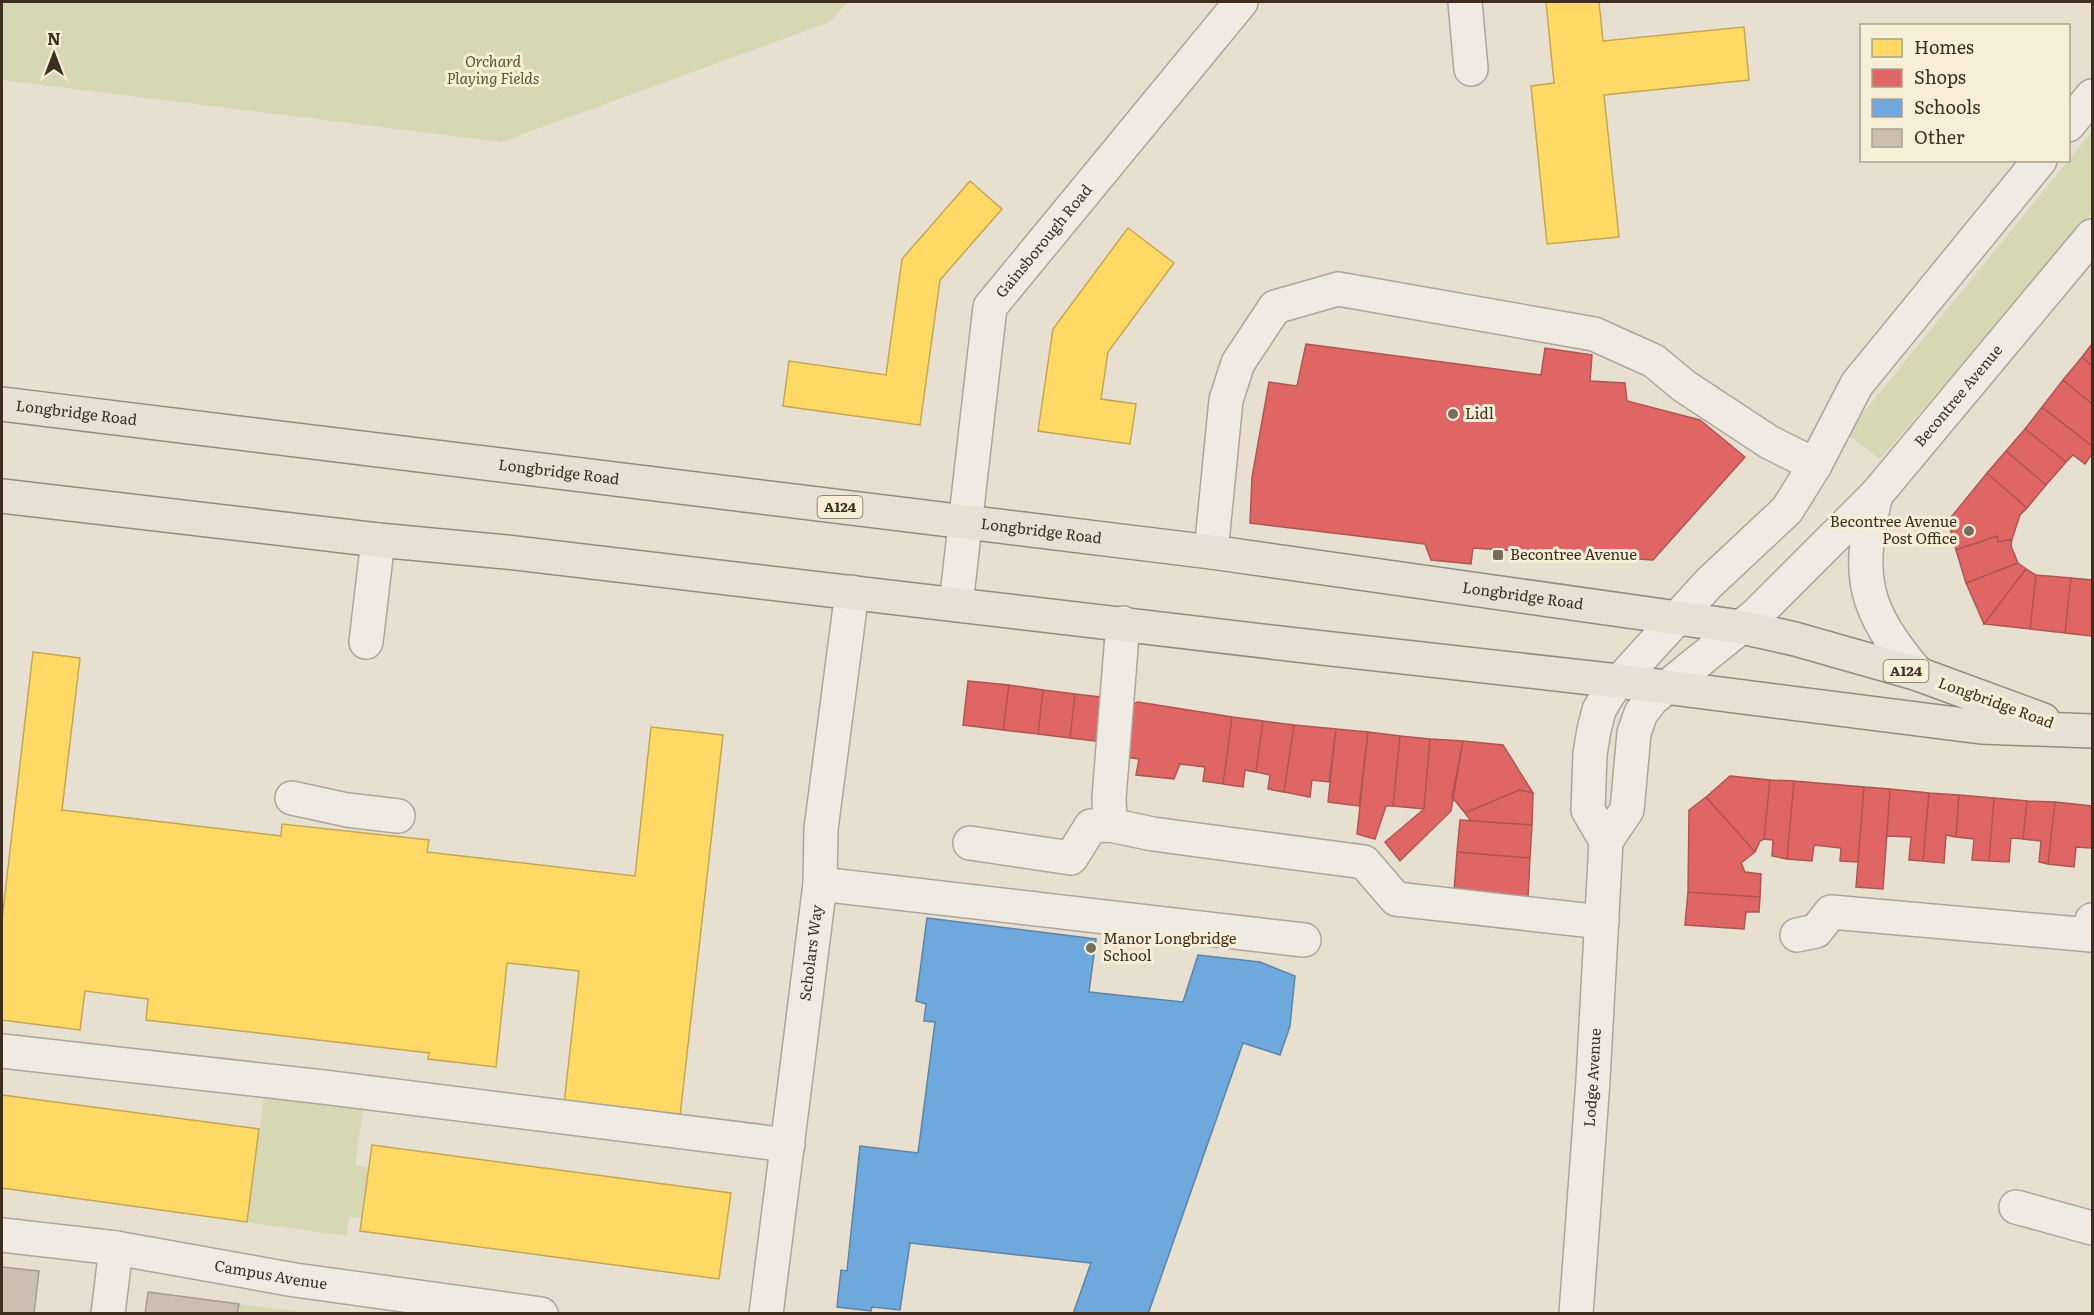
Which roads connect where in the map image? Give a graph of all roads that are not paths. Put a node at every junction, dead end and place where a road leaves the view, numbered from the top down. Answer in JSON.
{"nodes":[{"id":1,"x":1241,"y":2,"type":"edge"},
{"id":2,"x":1465,"y":2,"type":"edge"},
{"id":3,"x":1471,"y":69,"type":"dead end"},
{"id":4,"x":2092,"y":96,"type":"edge"},
{"id":5,"x":2070,"y":123,"type":"edge"},
{"id":6,"x":2038,"y":162,"type":"edge"},
{"id":7,"x":2092,"y":236,"type":"edge"},
{"id":8,"x":2,"y":404,"type":"edge"},
{"id":9,"x":1815,"y":465,"type":"junction"},
{"id":10,"x":1876,"y":495,"type":"junction"},
{"id":11,"x":2,"y":496,"type":"edge"},
{"id":12,"x":966,"y":523,"type":"junction"},
{"id":13,"x":378,"y":540,"type":"junction"},
{"id":14,"x":1211,"y":552,"type":"junction"},
{"id":15,"x":852,"y":592,"type":"junction"},
{"id":16,"x":956,"y":604,"type":"junction"},
{"id":17,"x":1677,"y":618,"type":"junction"},
{"id":18,"x":1123,"y":623,"type":"junction"},
{"id":19,"x":1741,"y":627,"type":"junction"},
{"id":20,"x":366,"y":642,"type":"dead end"},
{"id":21,"x":1918,"y":674,"type":"junction"},
{"id":22,"x":1618,"y":681,"type":"junction"},
{"id":23,"x":1666,"y":687,"type":"junction"},
{"id":24,"x":2080,"y":730,"type":"edge"},
{"id":25,"x":292,"y":798,"type":"dead end"},
{"id":26,"x":398,"y":816,"type":"dead end"},
{"id":27,"x":1110,"y":825,"type":"junction"},
{"id":28,"x":1606,"y":841,"type":"junction"},
{"id":29,"x":970,"y":843,"type":"dead end"},
{"id":30,"x":820,"y":884,"type":"junction"},
{"id":31,"x":2092,"y":921,"type":"edge"},
{"id":32,"x":1602,"y":922,"type":"junction"},
{"id":33,"x":1797,"y":935,"type":"dead end"},
{"id":34,"x":1304,"y":940,"type":"dead end"},
{"id":35,"x":2,"y":1051,"type":"edge"},
{"id":36,"x":788,"y":1145,"type":"junction"},
{"id":37,"x":2016,"y":1207,"type":"dead end"},
{"id":38,"x":2092,"y":1228,"type":"edge"},
{"id":39,"x":2,"y":1235,"type":"edge"},
{"id":40,"x":116,"y":1248,"type":"junction"},
{"id":41,"x":470,"y":1309,"type":"edge"},
{"id":42,"x":108,"y":1314,"type":"edge"},
{"id":43,"x":540,"y":1314,"type":"edge"},
{"id":44,"x":766,"y":1314,"type":"edge"},
{"id":45,"x":1575,"y":1314,"type":"edge"}],
"edges":[{"from":1,"to":12,"type":"street","name":"Gainsborough Road"},
{"from":2,"to":3,"type":"street"},
{"from":4,"to":5,"type":"street"},
{"from":6,"to":9,"type":"street"},
{"from":7,"to":10,"type":"street","name":"Becontree Avenue"},
{"from":8,"to":12,"type":"main road","name":"Longbridge Road","number":"A124"},
{"from":9,"to":14,"type":"street"},
{"from":9,"to":17,"type":"street"},
{"from":10,"to":19,"type":"street","name":"Becontree Avenue"},
{"from":10,"to":21,"type":"street"},
{"from":11,"to":13,"type":"main road","name":"Longbridge Road","number":"A124"},
{"from":12,"to":14,"type":"main road","name":"Longbridge Road","number":"A124"},
{"from":12,"to":16,"type":"street","name":"Gainsborough Road"},
{"from":13,"to":15,"type":"main road","name":"Longbridge Road","number":"A124"},
{"from":13,"to":20,"type":"street"},
{"from":14,"to":17,"type":"main road","name":"Longbridge Road","number":"A124"},
{"from":15,"to":16,"type":"main road","name":"Longbridge Road","number":"A124"},
{"from":15,"to":30,"type":"street","name":"Scholars Way"},
{"from":16,"to":18,"type":"main road","name":"Longbridge Road","number":"A124"},
{"from":17,"to":19,"type":"main road","name":"Longbridge Road","number":"A124"},
{"from":17,"to":22,"type":"street"},
{"from":18,"to":22,"type":"main road","name":"Longbridge Road","number":"A124"},
{"from":18,"to":27,"type":"street"},
{"from":19,"to":21,"type":"main road","name":"Longbridge Road","number":"A124"},
{"from":19,"to":23,"type":"street","name":"Becontree Avenue"},
{"from":21,"to":24,"type":"main road","name":"Longbridge Road","number":"A124"},
{"from":22,"to":23,"type":"main road","name":"Longbridge Road","number":"A124"},
{"from":22,"to":28,"type":"street"},
{"from":23,"to":24,"type":"main road","name":"Longbridge Road","number":"A124"},
{"from":23,"to":28,"type":"street","name":"Becontree Avenue"},
{"from":25,"to":26,"type":"street"},
{"from":27,"to":29,"type":"street"},
{"from":27,"to":32,"type":"street"},
{"from":28,"to":32,"type":"street","name":"Lodge Avenue"},
{"from":30,"to":34,"type":"street"},
{"from":30,"to":36,"type":"street","name":"Scholars Way"},
{"from":31,"to":33,"type":"street"},
{"from":32,"to":45,"type":"street","name":"Lodge Avenue"},
{"from":35,"to":36,"type":"street"},
{"from":36,"to":44,"type":"street","name":"Scholars Way"},
{"from":37,"to":38,"type":"street"},
{"from":39,"to":40,"type":"street","name":"Campus Avenue"},
{"from":40,"to":41,"type":"street","name":"Campus Avenue"},
{"from":40,"to":42,"type":"street"},
{"from":41,"to":43,"type":"street","name":"Campus Avenue"}]}
